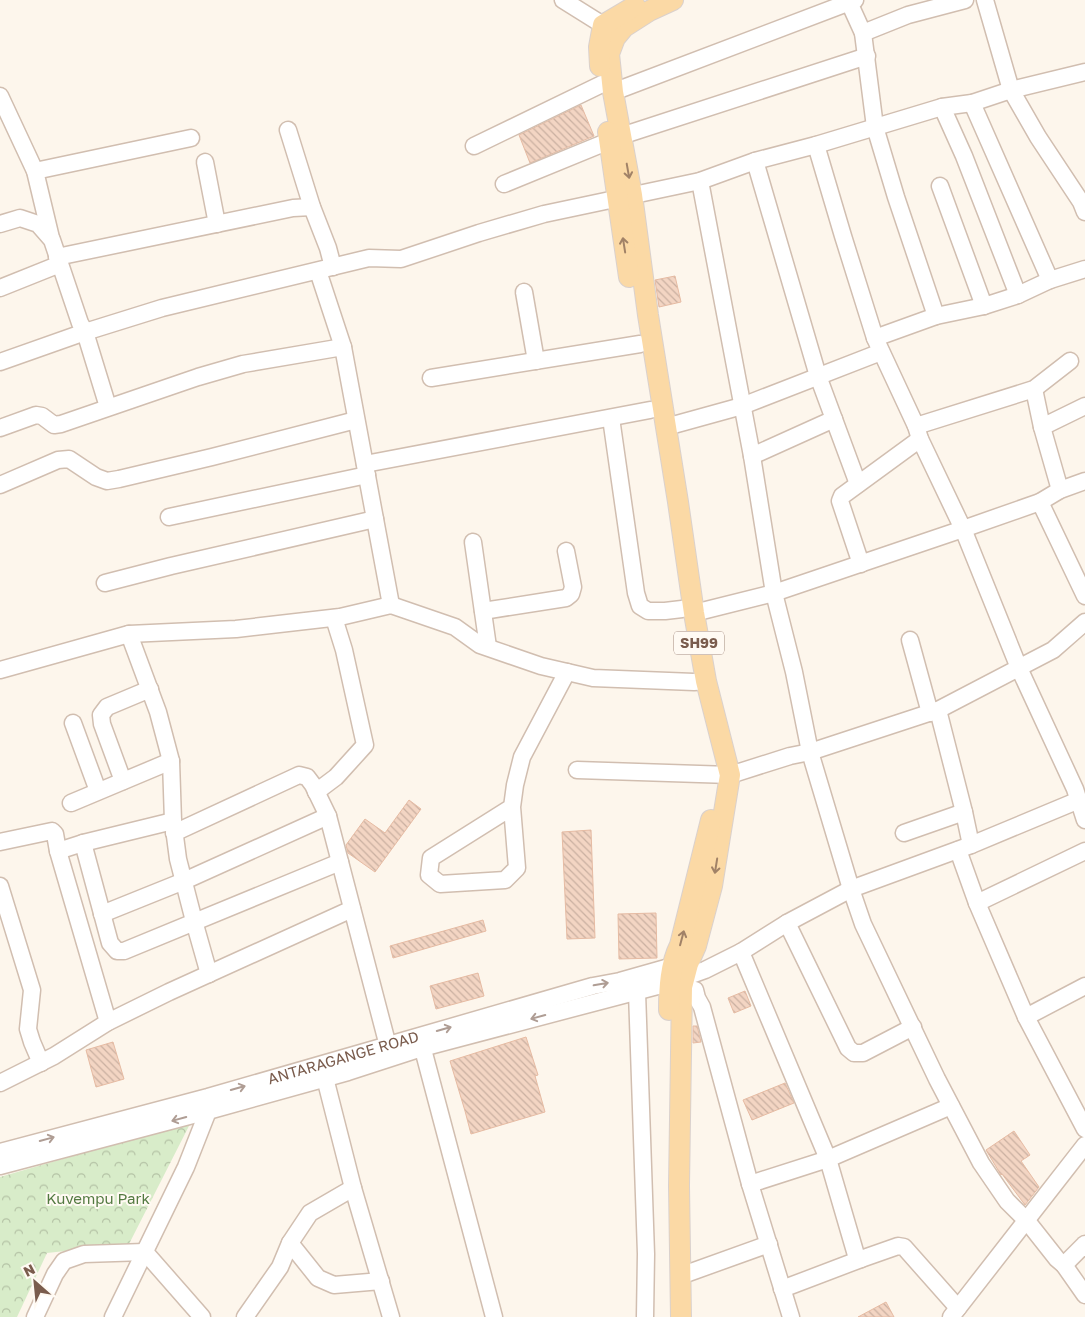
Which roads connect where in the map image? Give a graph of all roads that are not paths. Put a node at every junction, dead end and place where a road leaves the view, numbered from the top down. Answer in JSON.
{"nodes":[{"id":1,"x":563,"y":0,"type":"edge"},
{"id":2,"x":645,"y":0,"type":"edge"},
{"id":3,"x":673,"y":0,"type":"edge"},
{"id":4,"x":965,"y":0,"type":"edge"},
{"id":5,"x":985,"y":0,"type":"edge"},
{"id":6,"x":851,"y":1,"type":"edge"},
{"id":7,"x":623,"y":6,"type":"edge"},
{"id":8,"x":603,"y":25,"type":"junction"},
{"id":9,"x":863,"y":33,"type":"junction"},
{"id":10,"x":867,"y":56,"type":"junction"},
{"id":11,"x":1085,"y":72,"type":"edge"},
{"id":12,"x":608,"y":88,"type":"junction"},
{"id":13,"x":1010,"y":90,"type":"junction"},
{"id":14,"x":0,"y":96,"type":"edge"},
{"id":15,"x":972,"y":103,"type":"junction"},
{"id":16,"x":942,"y":107,"type":"junction"},
{"id":17,"x":875,"y":127,"type":"junction"},
{"id":18,"x":288,"y":130,"type":"dead end"},
{"id":19,"x":191,"y":138,"type":"dead end"},
{"id":20,"x":615,"y":138,"type":"junction"},
{"id":21,"x":816,"y":145,"type":"junction"},
{"id":22,"x":474,"y":146,"type":"dead end"},
{"id":23,"x":754,"y":161,"type":"junction"},
{"id":24,"x":205,"y":162,"type":"dead end"},
{"id":25,"x":35,"y":171,"type":"junction"},
{"id":26,"x":700,"y":181,"type":"junction"},
{"id":27,"x":504,"y":184,"type":"dead end"},
{"id":28,"x":940,"y":186,"type":"dead end"},
{"id":29,"x":624,"y":196,"type":"junction"},
{"id":30,"x":312,"y":207,"type":"junction"},
{"id":31,"x":1085,"y":212,"type":"edge"},
{"id":32,"x":0,"y":224,"type":"edge"},
{"id":33,"x":217,"y":224,"type":"junction"},
{"id":34,"x":52,"y":240,"type":"junction"},
{"id":35,"x":58,"y":261,"type":"junction"},
{"id":36,"x":326,"y":269,"type":"junction"},
{"id":37,"x":1085,"y":269,"type":"edge"},
{"id":38,"x":1050,"y":280,"type":"junction"},
{"id":39,"x":0,"y":288,"type":"edge"},
{"id":40,"x":524,"y":292,"type":"dead end"},
{"id":41,"x":1018,"y":296,"type":"junction"},
{"id":42,"x":984,"y":306,"type":"junction"},
{"id":43,"x":936,"y":316,"type":"junction"},
{"id":44,"x":84,"y":332,"type":"junction"},
{"id":45,"x":640,"y":344,"type":"junction"},
{"id":46,"x":878,"y":345,"type":"junction"},
{"id":47,"x":343,"y":347,"type":"junction"},
{"id":48,"x":536,"y":361,"type":"junction"},
{"id":49,"x":0,"y":362,"type":"edge"},
{"id":50,"x":1070,"y":362,"type":"dead end"},
{"id":51,"x":818,"y":376,"type":"junction"},
{"id":52,"x":431,"y":378,"type":"dead end"},
{"id":53,"x":1034,"y":389,"type":"junction"},
{"id":54,"x":742,"y":406,"type":"junction"},
{"id":55,"x":1085,"y":406,"type":"edge"},
{"id":56,"x":108,"y":407,"type":"junction"},
{"id":57,"x":650,"y":410,"type":"junction"},
{"id":58,"x":611,"y":418,"type":"junction"},
{"id":59,"x":834,"y":419,"type":"junction"},
{"id":60,"x":356,"y":420,"type":"junction"},
{"id":61,"x":666,"y":427,"type":"junction"},
{"id":62,"x":1042,"y":427,"type":"junction"},
{"id":63,"x":0,"y":428,"type":"edge"},
{"id":64,"x":918,"y":432,"type":"junction"},
{"id":65,"x":752,"y":456,"type":"junction"},
{"id":66,"x":366,"y":470,"type":"junction"},
{"id":67,"x":1085,"y":481,"type":"edge"},
{"id":68,"x":858,"y":484,"type":"junction"},
{"id":69,"x":0,"y":485,"type":"edge"},
{"id":70,"x":1060,"y":490,"type":"junction"},
{"id":71,"x":1040,"y":502,"type":"junction"},
{"id":72,"x":170,"y":517,"type":"dead end"},
{"id":73,"x":375,"y":519,"type":"junction"},
{"id":74,"x":963,"y":530,"type":"junction"},
{"id":75,"x":473,"y":542,"type":"dead end"},
{"id":76,"x":566,"y":551,"type":"dead end"},
{"id":77,"x":861,"y":564,"type":"junction"},
{"id":78,"x":105,"y":583,"type":"dead end"},
{"id":79,"x":774,"y":593,"type":"junction"},
{"id":80,"x":1085,"y":596,"type":"edge"},
{"id":81,"x":391,"y":605,"type":"junction"},
{"id":82,"x":483,"y":611,"type":"junction"},
{"id":83,"x":688,"y":611,"type":"junction"},
{"id":84,"x":334,"y":618,"type":"junction"},
{"id":85,"x":1085,"y":622,"type":"edge"},
{"id":86,"x":128,"y":634,"type":"junction"},
{"id":87,"x":910,"y":640,"type":"dead end"},
{"id":88,"x":488,"y":647,"type":"junction"},
{"id":89,"x":1019,"y":668,"type":"junction"},
{"id":90,"x":0,"y":670,"type":"edge"},
{"id":91,"x":567,"y":672,"type":"junction"},
{"id":92,"x":700,"y":681,"type":"junction"},
{"id":93,"x":150,"y":689,"type":"junction"},
{"id":94,"x":934,"y":711,"type":"junction"},
{"id":95,"x":73,"y":723,"type":"dead end"},
{"id":96,"x":810,"y":752,"type":"junction"},
{"id":97,"x":171,"y":760,"type":"junction"},
{"id":98,"x":578,"y":770,"type":"dead end"},
{"id":99,"x":724,"y":775,"type":"junction"},
{"id":100,"x":123,"y":781,"type":"junction"},
{"id":101,"x":98,"y":791,"type":"junction"},
{"id":102,"x":1080,"y":791,"type":"edge"},
{"id":103,"x":316,"y":792,"type":"junction"},
{"id":104,"x":71,"y":803,"type":"dead end"},
{"id":105,"x":512,"y":807,"type":"junction"},
{"id":106,"x":964,"y":812,"type":"junction"},
{"id":107,"x":328,"y":816,"type":"junction"},
{"id":108,"x":1085,"y":820,"type":"edge"},
{"id":109,"x":173,"y":827,"type":"junction"},
{"id":110,"x":904,"y":832,"type":"dead end"},
{"id":111,"x":0,"y":842,"type":"edge"},
{"id":112,"x":83,"y":843,"type":"junction"},
{"id":113,"x":964,"y":848,"type":"junction"},
{"id":114,"x":58,"y":851,"type":"junction"},
{"id":115,"x":1085,"y":851,"type":"edge"},
{"id":116,"x":340,"y":862,"type":"junction"},
{"id":117,"x":184,"y":880,"type":"junction"},
{"id":118,"x":0,"y":886,"type":"edge"},
{"id":119,"x":851,"y":890,"type":"junction"},
{"id":120,"x":977,"y":903,"type":"junction"},
{"id":121,"x":352,"y":909,"type":"junction"},
{"id":122,"x":102,"y":914,"type":"junction"},
{"id":123,"x":194,"y":921,"type":"junction"},
{"id":124,"x":787,"y":923,"type":"junction"},
{"id":125,"x":741,"y":952,"type":"junction"},
{"id":126,"x":209,"y":974,"type":"junction"},
{"id":127,"x":684,"y":974,"type":"junction"},
{"id":128,"x":1085,"y":986,"type":"edge"},
{"id":129,"x":637,"y":992,"type":"junction"},
{"id":130,"x":1026,"y":1017,"type":"junction"},
{"id":131,"x":108,"y":1022,"type":"junction"},
{"id":132,"x":913,"y":1027,"type":"junction"},
{"id":133,"x":420,"y":1042,"type":"junction"},
{"id":134,"x":388,"y":1046,"type":"junction"},
{"id":135,"x":41,"y":1063,"type":"junction"},
{"id":136,"x":324,"y":1078,"type":"junction"},
{"id":137,"x":0,"y":1083,"type":"edge"},
{"id":138,"x":208,"y":1104,"type":"junction"},
{"id":139,"x":952,"y":1106,"type":"junction"},
{"id":140,"x":1085,"y":1130,"type":"edge"},
{"id":141,"x":1085,"y":1145,"type":"edge"},
{"id":142,"x":0,"y":1152,"type":"edge"},
{"id":143,"x":828,"y":1159,"type":"junction"},
{"id":144,"x":0,"y":1166,"type":"edge"},
{"id":145,"x":750,"y":1184,"type":"junction"},
{"id":146,"x":353,"y":1188,"type":"junction"},
{"id":147,"x":1027,"y":1221,"type":"junction"},
{"id":148,"x":290,"y":1243,"type":"junction"},
{"id":149,"x":768,"y":1244,"type":"junction"},
{"id":150,"x":1085,"y":1244,"type":"edge"},
{"id":151,"x":145,"y":1252,"type":"junction"},
{"id":152,"x":861,"y":1259,"type":"junction"},
{"id":153,"x":1064,"y":1266,"type":"junction"},
{"id":154,"x":680,"y":1276,"type":"junction"},
{"id":155,"x":381,"y":1280,"type":"junction"},
{"id":156,"x":782,"y":1289,"type":"junction"},
{"id":157,"x":1085,"y":1296,"type":"edge"},
{"id":158,"x":954,"y":1312,"type":"edge"},
{"id":159,"x":35,"y":1317,"type":"edge"},
{"id":160,"x":113,"y":1317,"type":"edge"},
{"id":161,"x":202,"y":1317,"type":"edge"},
{"id":162,"x":245,"y":1317,"type":"edge"},
{"id":163,"x":391,"y":1317,"type":"edge"},
{"id":164,"x":494,"y":1317,"type":"edge"},
{"id":165,"x":645,"y":1317,"type":"edge"},
{"id":166,"x":669,"y":1317,"type":"edge"},
{"id":167,"x":680,"y":1317,"type":"edge"},
{"id":168,"x":791,"y":1317,"type":"edge"}],
"edges":[{"from":1,"to":8,"type":"street"},
{"from":2,"to":7,"type":"main road"},
{"from":3,"to":12,"type":"main road","number":"SH99"},
{"from":4,"to":9,"type":"street"},
{"from":5,"to":13,"type":"street"},
{"from":6,"to":9,"type":"street"},
{"from":6,"to":12,"type":"street"},
{"from":7,"to":8,"type":"main road"},
{"from":8,"to":12,"type":"main road","number":"SH99"},
{"from":9,"to":10,"type":"street"},
{"from":10,"to":17,"type":"street"},
{"from":10,"to":20,"type":"street"},
{"from":11,"to":13,"type":"street"},
{"from":12,"to":20,"type":"main road","number":"SH99"},
{"from":12,"to":22,"type":"street"},
{"from":13,"to":15,"type":"street"},
{"from":13,"to":31,"type":"street"},
{"from":14,"to":25,"type":"street"},
{"from":15,"to":16,"type":"street"},
{"from":15,"to":38,"type":"street"},
{"from":16,"to":17,"type":"street"},
{"from":16,"to":41,"type":"street"},
{"from":17,"to":21,"type":"street"},
{"from":17,"to":43,"type":"street"},
{"from":18,"to":30,"type":"street"},
{"from":19,"to":25,"type":"street"},
{"from":20,"to":27,"type":"street"},
{"from":20,"to":29,"type":"main road","number":"SH99"},
{"from":21,"to":23,"type":"street"},
{"from":21,"to":46,"type":"street"},
{"from":23,"to":26,"type":"street"},
{"from":23,"to":51,"type":"street"},
{"from":24,"to":33,"type":"street"},
{"from":25,"to":34,"type":"street"},
{"from":26,"to":29,"type":"street"},
{"from":26,"to":54,"type":"street"},
{"from":28,"to":42,"type":"street"},
{"from":29,"to":36,"type":"street"},
{"from":45,"to":29,"type":"main road","number":"SH99","one_way":true},
{"from":29,"to":61,"type":"main road","number":"SH99"},
{"from":30,"to":33,"type":"street"},
{"from":30,"to":36,"type":"street"},
{"from":32,"to":34,"type":"street"},
{"from":33,"to":35,"type":"street"},
{"from":34,"to":35,"type":"street"},
{"from":35,"to":39,"type":"street"},
{"from":35,"to":44,"type":"street"},
{"from":36,"to":44,"type":"street"},
{"from":36,"to":47,"type":"street"},
{"from":37,"to":38,"type":"street"},
{"from":38,"to":41,"type":"street"},
{"from":40,"to":48,"type":"street"},
{"from":41,"to":42,"type":"street"},
{"from":42,"to":43,"type":"street"},
{"from":43,"to":46,"type":"street"},
{"from":44,"to":49,"type":"street"},
{"from":44,"to":56,"type":"street"},
{"from":45,"to":48,"type":"street"},
{"from":45,"to":57,"type":"main road","number":"SH99"},
{"from":46,"to":51,"type":"street"},
{"from":46,"to":64,"type":"street"},
{"from":47,"to":56,"type":"street"},
{"from":47,"to":60,"type":"street"},
{"from":48,"to":52,"type":"street"},
{"from":50,"to":53,"type":"street"},
{"from":51,"to":54,"type":"street"},
{"from":51,"to":59,"type":"street"},
{"from":53,"to":62,"type":"street"},
{"from":53,"to":64,"type":"street"},
{"from":54,"to":61,"type":"street"},
{"from":54,"to":65,"type":"street"},
{"from":55,"to":62,"type":"street"},
{"from":56,"to":63,"type":"street"},
{"from":57,"to":58,"type":"street"},
{"from":57,"to":83,"type":"main road","number":"SH99"},
{"from":58,"to":66,"type":"street"},
{"from":58,"to":83,"type":"street"},
{"from":59,"to":65,"type":"street"},
{"from":59,"to":68,"type":"street"},
{"from":60,"to":66,"type":"street"},
{"from":60,"to":69,"type":"street"},
{"from":61,"to":83,"type":"main road","number":"SH99"},
{"from":62,"to":70,"type":"street"},
{"from":64,"to":68,"type":"street"},
{"from":64,"to":74,"type":"street"},
{"from":65,"to":79,"type":"street"},
{"from":66,"to":72,"type":"street"},
{"from":66,"to":73,"type":"street"},
{"from":67,"to":70,"type":"street"},
{"from":68,"to":77,"type":"street"},
{"from":70,"to":71,"type":"street"},
{"from":71,"to":74,"type":"street"},
{"from":71,"to":80,"type":"street"},
{"from":73,"to":78,"type":"street"},
{"from":73,"to":81,"type":"street"},
{"from":74,"to":77,"type":"street"},
{"from":74,"to":89,"type":"street"},
{"from":75,"to":82,"type":"street"},
{"from":76,"to":82,"type":"street"},
{"from":77,"to":79,"type":"street"},
{"from":79,"to":83,"type":"street"},
{"from":79,"to":96,"type":"street"},
{"from":81,"to":84,"type":"street"},
{"from":81,"to":88,"type":"street"},
{"from":82,"to":88,"type":"street"},
{"from":83,"to":92,"type":"main road","number":"SH99"},
{"from":84,"to":86,"type":"street"},
{"from":84,"to":103,"type":"street"},
{"from":85,"to":89,"type":"street"},
{"from":86,"to":90,"type":"street"},
{"from":86,"to":93,"type":"street"},
{"from":87,"to":94,"type":"street"},
{"from":88,"to":91,"type":"street"},
{"from":89,"to":94,"type":"street"},
{"from":89,"to":102,"type":"street"},
{"from":91,"to":92,"type":"street"},
{"from":91,"to":105,"type":"street"},
{"from":92,"to":99,"type":"main road","number":"SH99"},
{"from":93,"to":97,"type":"street"},
{"from":93,"to":100,"type":"street"},
{"from":94,"to":96,"type":"street"},
{"from":94,"to":106,"type":"street"},
{"from":95,"to":101,"type":"street"},
{"from":96,"to":99,"type":"street"},
{"from":96,"to":119,"type":"street"},
{"from":97,"to":100,"type":"street"},
{"from":97,"to":109,"type":"street"},
{"from":98,"to":99,"type":"street"},
{"from":99,"to":127,"type":"main road","number":"SH99"},
{"from":100,"to":101,"type":"street"},
{"from":101,"to":104,"type":"street"},
{"from":102,"to":108,"type":"street"},
{"from":102,"to":113,"type":"street"},
{"from":103,"to":107,"type":"street"},
{"from":103,"to":109,"type":"street"},
{"from":105,"to":105,"type":"street"},
{"from":106,"to":110,"type":"street"},
{"from":106,"to":113,"type":"street"},
{"from":107,"to":116,"type":"street"},
{"from":107,"to":117,"type":"street"},
{"from":109,"to":112,"type":"street"},
{"from":109,"to":117,"type":"street"},
{"from":111,"to":114,"type":"street"},
{"from":112,"to":114,"type":"street"},
{"from":112,"to":122,"type":"street"},
{"from":113,"to":119,"type":"street"},
{"from":113,"to":120,"type":"street"},
{"from":114,"to":131,"type":"street"},
{"from":115,"to":120,"type":"street"},
{"from":116,"to":121,"type":"street"},
{"from":116,"to":123,"type":"street"},
{"from":117,"to":122,"type":"street"},
{"from":117,"to":123,"type":"street"},
{"from":118,"to":135,"type":"street"},
{"from":119,"to":124,"type":"street"},
{"from":119,"to":132,"type":"street"},
{"from":120,"to":130,"type":"street"},
{"from":121,"to":126,"type":"street"},
{"from":121,"to":134,"type":"street"},
{"from":122,"to":123,"type":"street"},
{"from":123,"to":126,"type":"street"},
{"from":124,"to":125,"type":"street"},
{"from":124,"to":132,"type":"street"},
{"from":125,"to":127,"type":"street"},
{"from":125,"to":143,"type":"street"},
{"from":126,"to":131,"type":"street"},
{"from":127,"to":129,"type":"street","name":"ANTARAGANGE ROAD"},
{"from":133,"to":127,"type":"street","name":"ANTARAGANGE ROAD","one_way":true},
{"from":127,"to":145,"type":"street"},
{"from":127,"to":154,"type":"main road","number":"SH99"},
{"from":127,"to":166,"type":"main road","number":"SH99"},
{"from":128,"to":130,"type":"street"},
{"from":129,"to":133,"type":"street","name":"ANTARAGANGE ROAD","one_way":true},
{"from":129,"to":165,"type":"street"},
{"from":130,"to":140,"type":"street"},
{"from":131,"to":135,"type":"street"},
{"from":132,"to":139,"type":"street"},
{"from":133,"to":134,"type":"street","name":"ANTARAGANGE ROAD"},
{"from":133,"to":136,"type":"street","name":"ANTARAGANGE ROAD"},
{"from":133,"to":164,"type":"street"},
{"from":138,"to":134,"type":"street","name":"ANTARAGANGE ROAD","one_way":true},
{"from":135,"to":137,"type":"street"},
{"from":136,"to":138,"type":"street","name":"ANTARAGANGE ROAD"},
{"from":136,"to":146,"type":"street"},
{"from":142,"to":138,"type":"street","name":"ANTARAGANGE ROAD","one_way":true},
{"from":138,"to":144,"type":"street","name":"ANTARAGANGE ROAD","one_way":true},
{"from":138,"to":151,"type":"street"},
{"from":139,"to":143,"type":"street"},
{"from":139,"to":147,"type":"street"},
{"from":141,"to":147,"type":"street"},
{"from":143,"to":145,"type":"street"},
{"from":143,"to":152,"type":"street"},
{"from":145,"to":149,"type":"street"},
{"from":146,"to":148,"type":"street"},
{"from":146,"to":155,"type":"street"},
{"from":147,"to":153,"type":"street"},
{"from":147,"to":158,"type":"street"},
{"from":148,"to":155,"type":"street"},
{"from":148,"to":162,"type":"street"},
{"from":149,"to":154,"type":"street"},
{"from":149,"to":156,"type":"street"},
{"from":150,"to":153,"type":"street"},
{"from":151,"to":159,"type":"street"},
{"from":151,"to":160,"type":"street"},
{"from":151,"to":161,"type":"street"},
{"from":152,"to":156,"type":"street"},
{"from":152,"to":158,"type":"street"},
{"from":153,"to":157,"type":"street"},
{"from":154,"to":167,"type":"main road","number":"SH99"},
{"from":155,"to":163,"type":"street"},
{"from":156,"to":168,"type":"street"}]}
